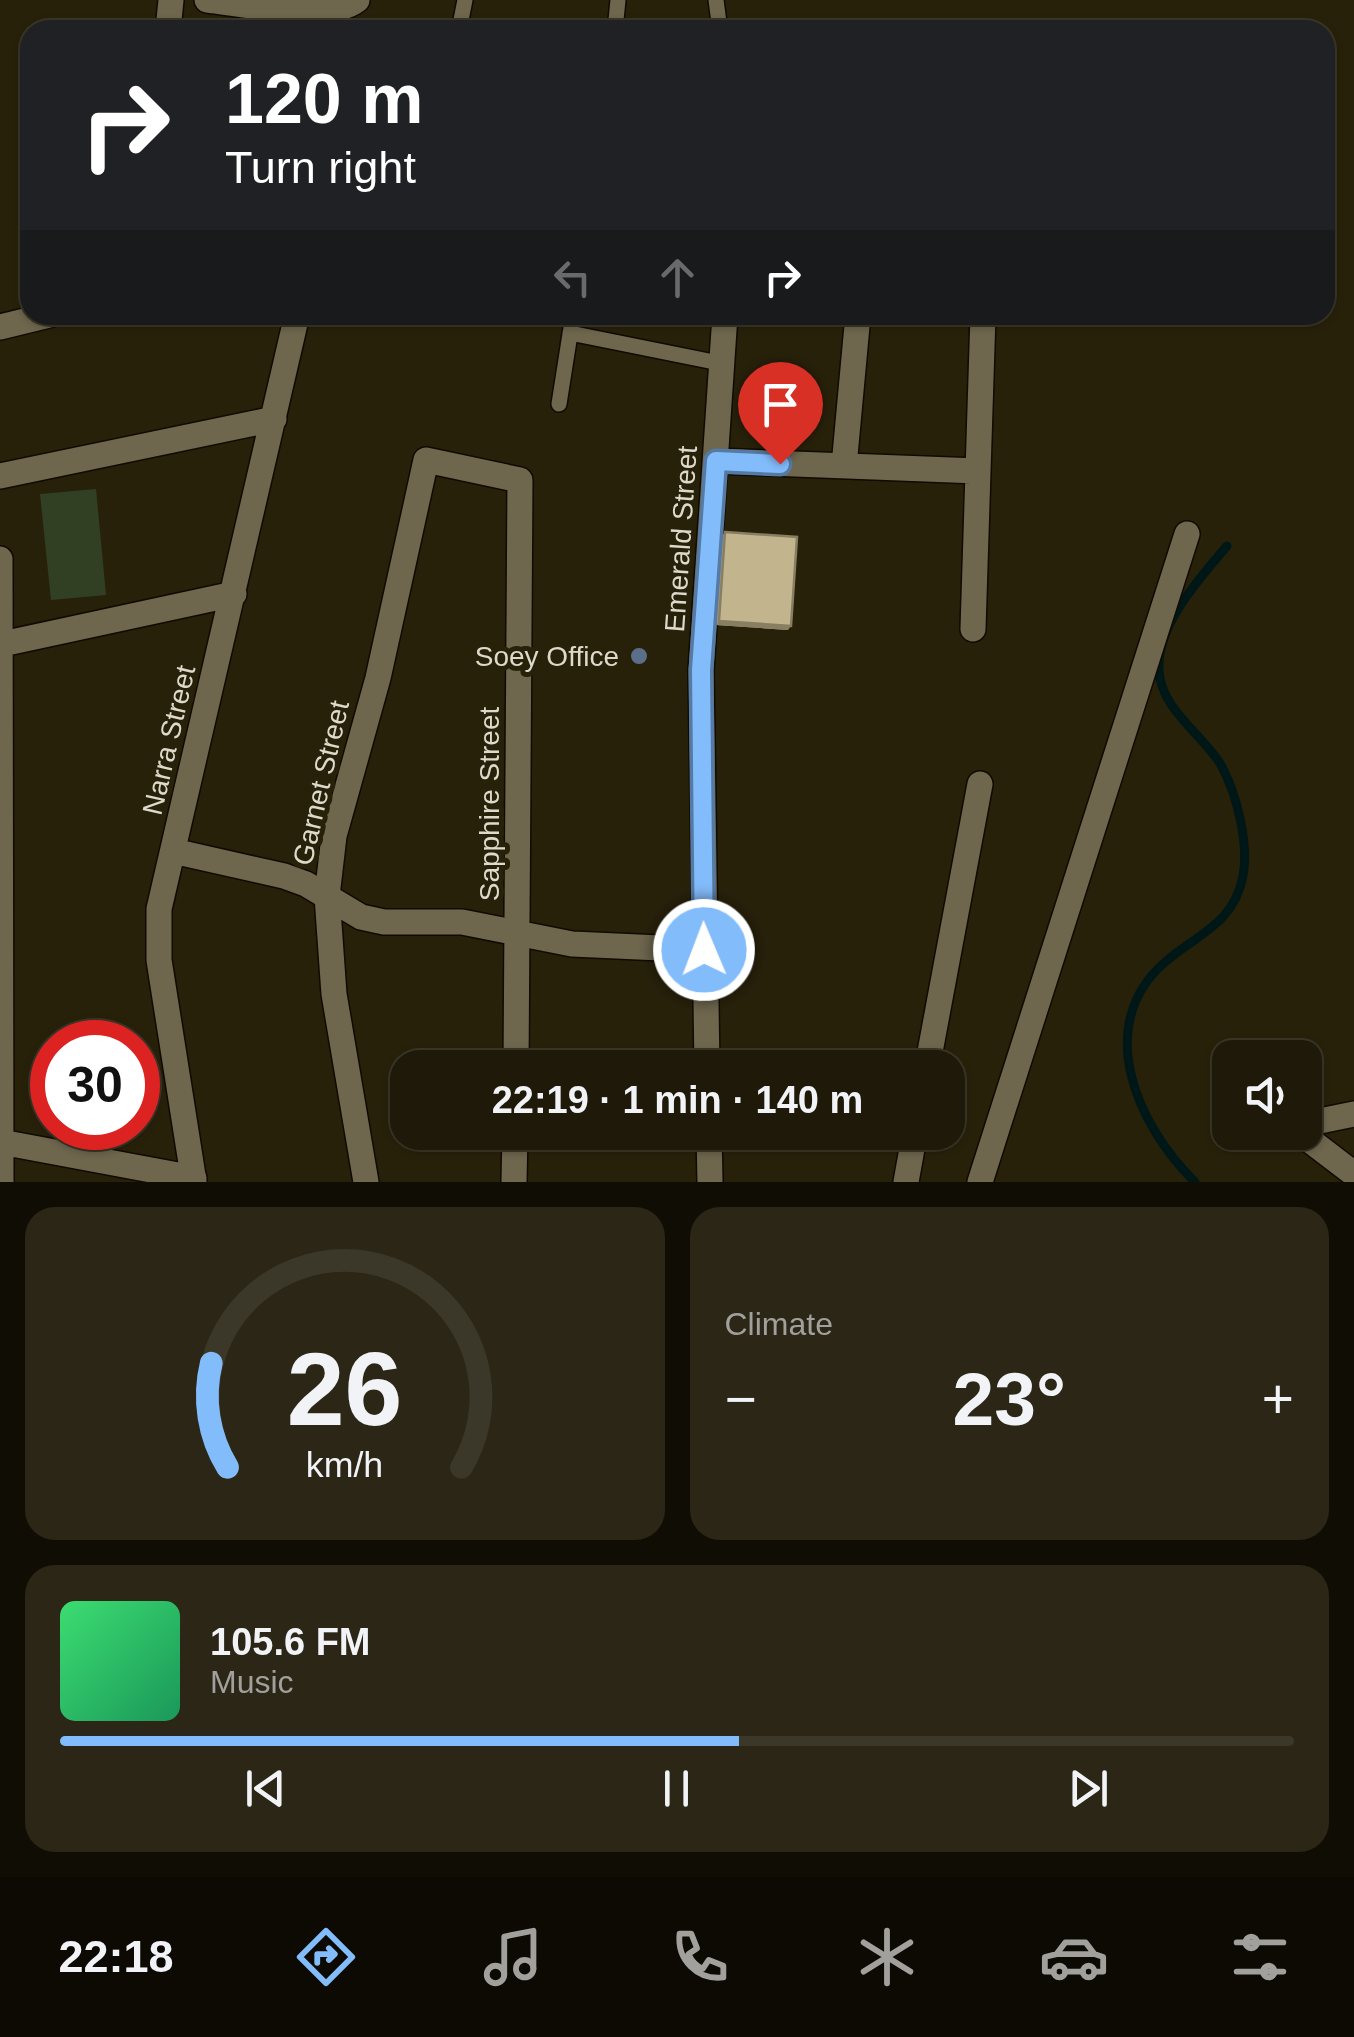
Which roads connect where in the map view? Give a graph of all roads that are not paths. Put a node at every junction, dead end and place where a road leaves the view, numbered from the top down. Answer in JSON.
{"nodes":[{"id":1,"x":210,"y":0,"type":"edge"},
{"id":2,"x":357,"y":0,"type":"edge"},
{"id":3,"x":295,"y":325,"type":"edge"},
{"id":4,"x":571,"y":325,"type":"edge"},
{"id":5,"x":726,"y":325,"type":"edge"},
{"id":6,"x":857,"y":325,"type":"edge"},
{"id":7,"x":983,"y":325,"type":"edge"},
{"id":8,"x":570,"y":333,"type":"junction"},
{"id":9,"x":724,"y":364,"type":"junction"},
{"id":10,"x":559,"y":404,"type":"dead end"},
{"id":11,"x":274,"y":419,"type":"junction"},
{"id":12,"x":716,"y":461,"type":"junction"},
{"id":13,"x":844,"y":466,"type":"junction"},
{"id":14,"x":978,"y":472,"type":"junction"},
{"id":15,"x":0,"y":476,"type":"edge"},
{"id":16,"x":520,"y":480,"type":"joint"},
{"id":17,"x":1187,"y":534,"type":"dead end"},
{"id":18,"x":0,"y":559,"type":"edge"},
{"id":19,"x":234,"y":594,"type":"junction"},
{"id":20,"x":973,"y":629,"type":"dead end"},
{"id":21,"x":2,"y":644,"type":"edge"},
{"id":22,"x":980,"y":784,"type":"dead end"},
{"id":23,"x":173,"y":852,"type":"junction"},
{"id":24,"x":327,"y":896,"type":"junction"},
{"id":25,"x":518,"y":933,"type":"junction"},
{"id":26,"x":704,"y":950,"type":"junction"},
{"id":27,"x":516,"y":1050,"type":"edge"},
{"id":28,"x":707,"y":1050,"type":"edge"},
{"id":29,"x":931,"y":1050,"type":"edge"},
{"id":30,"x":1354,"y":1114,"type":"edge"},
{"id":31,"x":1322,"y":1121,"type":"edge"},
{"id":32,"x":1,"y":1142,"type":"edge"},
{"id":33,"x":514,"y":1150,"type":"edge"},
{"id":34,"x":709,"y":1150,"type":"edge"},
{"id":35,"x":912,"y":1150,"type":"edge"},
{"id":36,"x":1322,"y":1150,"type":"edge"},
{"id":37,"x":1354,"y":1174,"type":"edge"},
{"id":38,"x":194,"y":1180,"type":"edge"},
{"id":39,"x":1,"y":1182,"type":"edge"},
{"id":40,"x":366,"y":1182,"type":"edge"},
{"id":41,"x":514,"y":1182,"type":"edge"},
{"id":42,"x":710,"y":1182,"type":"edge"},
{"id":43,"x":906,"y":1182,"type":"edge"},
{"id":44,"x":980,"y":1182,"type":"edge"}],
"edges":[{"from":1,"to":2,"type":"street"},
{"from":3,"to":11,"type":"street","name":"Narra Street"},
{"from":4,"to":8,"type":"lane"},
{"from":5,"to":9,"type":"street","name":"Emerald Street"},
{"from":6,"to":13,"type":"street"},
{"from":7,"to":14,"type":"street"},
{"from":8,"to":9,"type":"lane"},
{"from":8,"to":10,"type":"lane"},
{"from":9,"to":12,"type":"street","name":"Emerald Street"},
{"from":11,"to":15,"type":"street"},
{"from":11,"to":19,"type":"street","name":"Narra Street"},
{"from":12,"to":13,"type":"street"},
{"from":12,"to":26,"type":"street","name":"Emerald Street"},
{"from":13,"to":14,"type":"street"},
{"from":14,"to":20,"type":"street"},
{"from":16,"to":24,"type":"street","name":"Garnet Street"},
{"from":16,"to":25,"type":"street","name":"Sapphire Street"},
{"from":17,"to":44,"type":"street"},
{"from":18,"to":21,"type":"street"},
{"from":19,"to":21,"type":"street"},
{"from":19,"to":23,"type":"street","name":"Narra Street"},
{"from":21,"to":32,"type":"street"},
{"from":22,"to":29,"type":"street"},
{"from":23,"to":24,"type":"street"},
{"from":23,"to":38,"type":"street","name":"Narra Street"},
{"from":24,"to":25,"type":"street"},
{"from":24,"to":40,"type":"street","name":"Garnet Street"},
{"from":25,"to":26,"type":"street"},
{"from":25,"to":27,"type":"street","name":"Sapphire Street"},
{"from":26,"to":28,"type":"street","name":"Emerald Street"},
{"from":30,"to":31,"type":"street"},
{"from":32,"to":38,"type":"street"},
{"from":32,"to":39,"type":"street"},
{"from":33,"to":41,"type":"street"},
{"from":34,"to":42,"type":"street"},
{"from":35,"to":43,"type":"street"},
{"from":36,"to":37,"type":"street"}]}
